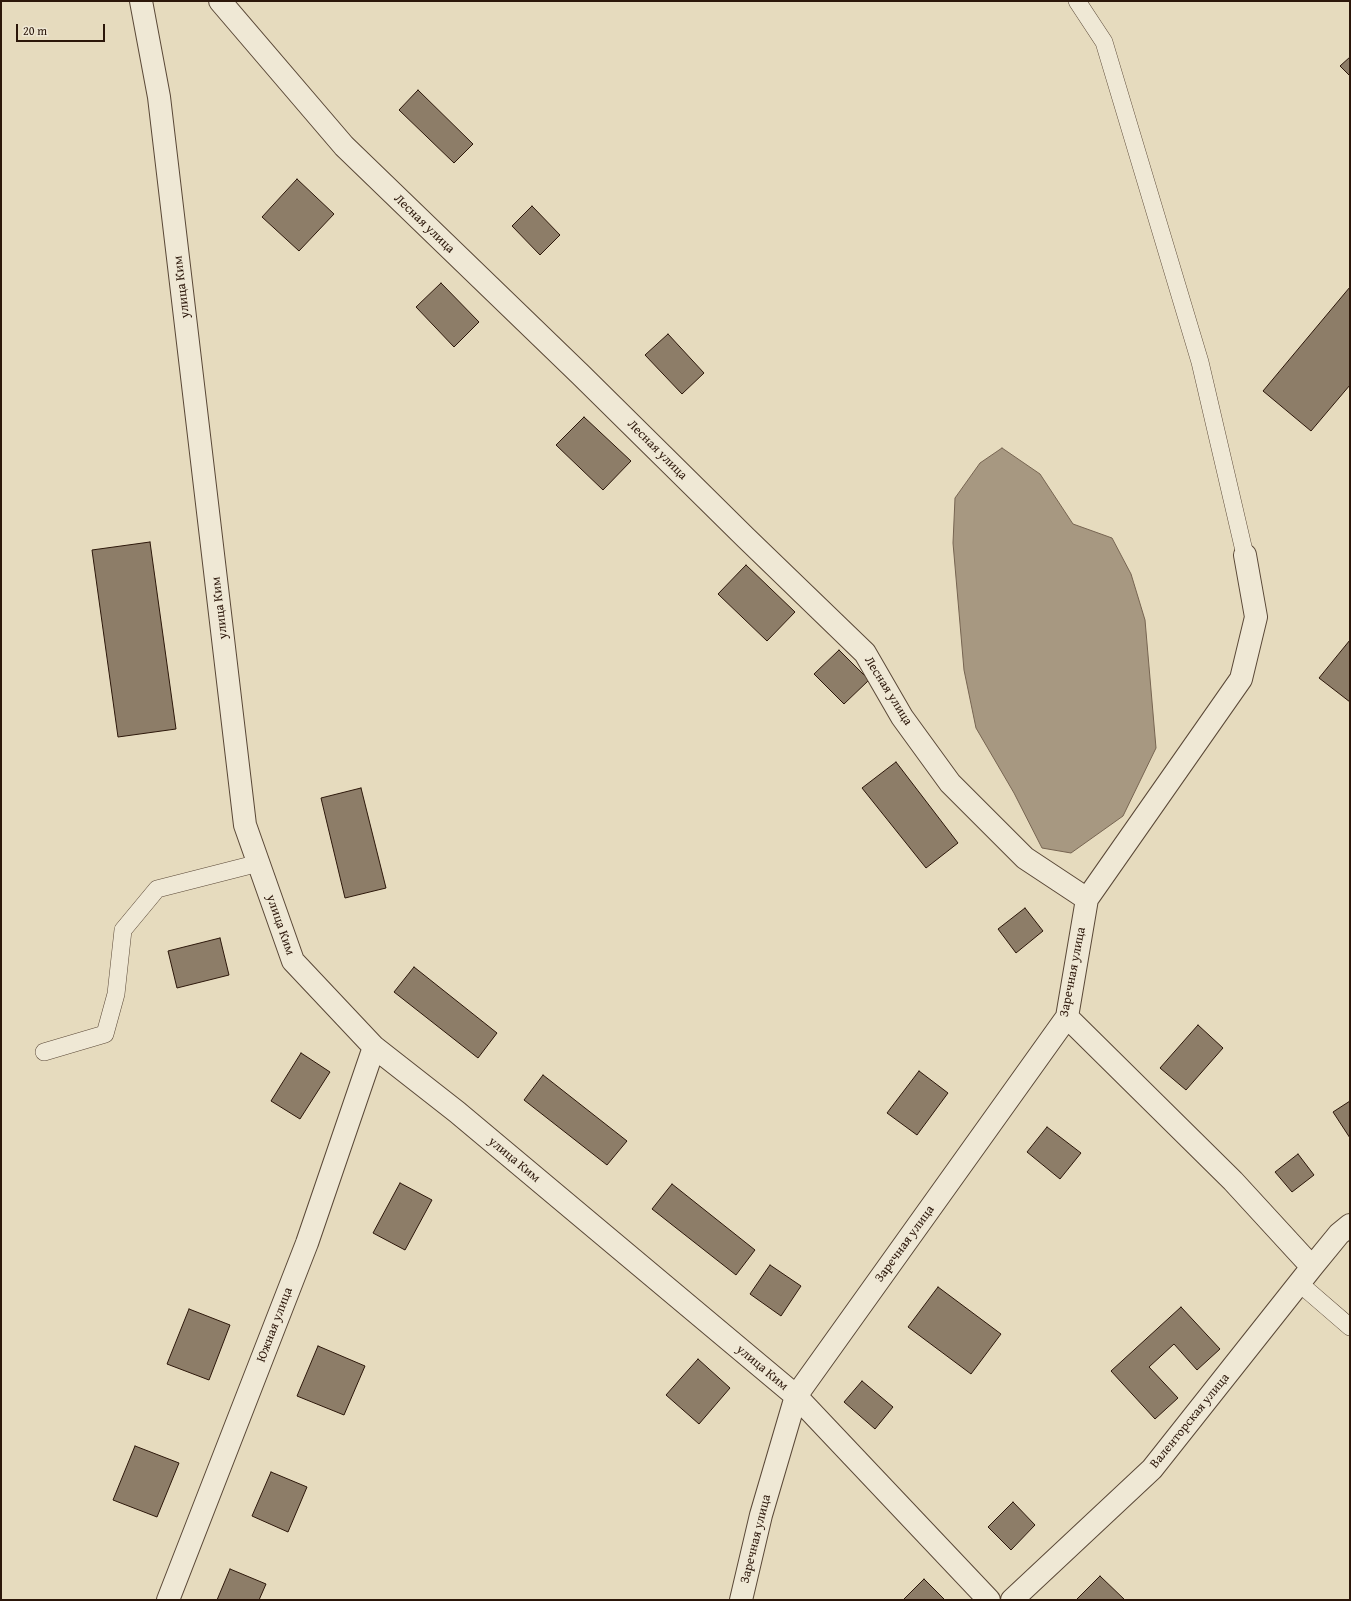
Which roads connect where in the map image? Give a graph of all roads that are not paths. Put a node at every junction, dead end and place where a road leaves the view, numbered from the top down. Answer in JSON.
{"nodes":[{"id":1,"x":141,"y":1,"type":"edge"},
{"id":2,"x":220,"y":1,"type":"edge"},
{"id":3,"x":1077,"y":1,"type":"edge"},
{"id":4,"x":1245,"y":554,"type":"joint"},
{"id":5,"x":259,"y":863,"type":"junction"},
{"id":6,"x":1087,"y":899,"type":"junction"},
{"id":7,"x":1067,"y":1018,"type":"junction"},
{"id":8,"x":374,"y":1047,"type":"junction"},
{"id":9,"x":44,"y":1052,"type":"dead end"},
{"id":10,"x":1350,"y":1225,"type":"edge"},
{"id":11,"x":1305,"y":1275,"type":"junction"},
{"id":12,"x":1350,"y":1327,"type":"edge"},
{"id":13,"x":796,"y":1396,"type":"junction"},
{"id":14,"x":168,"y":1600,"type":"edge"},
{"id":15,"x":741,"y":1600,"type":"edge"},
{"id":16,"x":989,"y":1600,"type":"edge"},
{"id":17,"x":1012,"y":1600,"type":"edge"}],
"edges":[{"from":1,"to":5,"type":"street","name":"улица Ким"},
{"from":2,"to":6,"type":"street","name":"Лесная улица"},
{"from":3,"to":4,"type":"lane"},
{"from":4,"to":6,"type":"street"},
{"from":5,"to":8,"type":"street","name":"улица Ким"},
{"from":5,"to":9,"type":"lane"},
{"from":6,"to":7,"type":"street","name":"Заречная улица"},
{"from":7,"to":11,"type":"street"},
{"from":7,"to":13,"type":"street","name":"Заречная улица"},
{"from":8,"to":13,"type":"street","name":"улица Ким"},
{"from":8,"to":14,"type":"street","name":"Южная улица"},
{"from":10,"to":11,"type":"street","name":"Валенторская улица"},
{"from":11,"to":12,"type":"lane"},
{"from":11,"to":17,"type":"street","name":"Валенторская улица"},
{"from":13,"to":15,"type":"street","name":"Заречная улица"},
{"from":13,"to":16,"type":"street","name":"улица Ким"}]}
